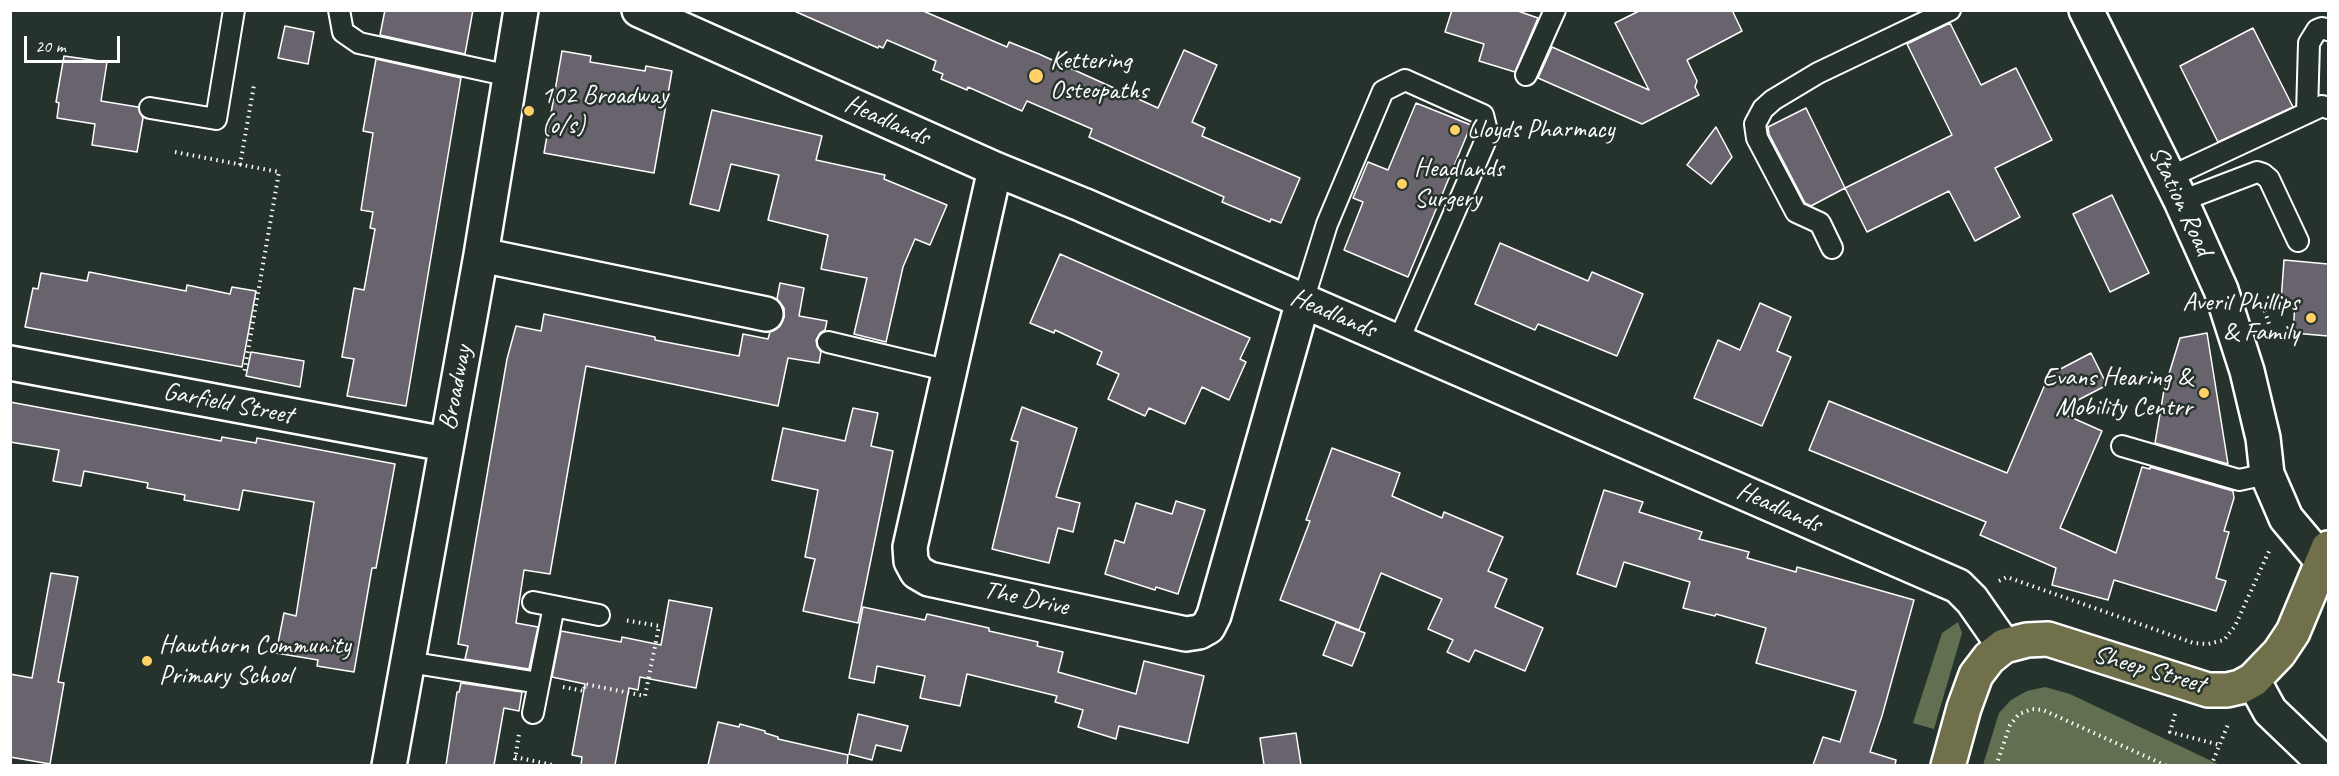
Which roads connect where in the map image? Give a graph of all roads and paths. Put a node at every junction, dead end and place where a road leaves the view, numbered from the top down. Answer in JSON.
{"nodes":[{"id":1,"x":234,"y":10,"type":"edge"},
{"id":2,"x":339,"y":10,"type":"edge"},
{"id":3,"x":521,"y":10,"type":"edge"},
{"id":4,"x":639,"y":10,"type":"edge"},
{"id":5,"x":1555,"y":10,"type":"edge"},
{"id":6,"x":1950,"y":10,"type":"edge"},
{"id":7,"x":2086,"y":10,"type":"edge"},
{"id":8,"x":2328,"y":30,"type":"edge"},
{"id":9,"x":1526,"y":75,"type":"dead end"},
{"id":10,"x":510,"y":76,"type":"junction"},
{"id":11,"x":254,"y":85,"type":"dead end"},
{"id":12,"x":150,"y":108,"type":"dead end"},
{"id":13,"x":2328,"y":108,"type":"edge"},
{"id":14,"x":2307,"y":113,"type":"junction"},
{"id":15,"x":175,"y":152,"type":"dead end"},
{"id":16,"x":240,"y":165,"type":"junction"},
{"id":17,"x":995,"y":169,"type":"junction"},
{"id":18,"x":2176,"y":189,"type":"junction"},
{"id":19,"x":2298,"y":241,"type":"dead end"},
{"id":20,"x":1832,"y":248,"type":"dead end"},
{"id":21,"x":480,"y":255,"type":"junction"},
{"id":22,"x":1303,"y":301,"type":"junction"},
{"id":23,"x":766,"y":314,"type":"dead end"},
{"id":24,"x":828,"y":342,"type":"dead end"},
{"id":25,"x":1398,"y":342,"type":"junction"},
{"id":26,"x":10,"y":363,"type":"edge"},
{"id":27,"x":950,"y":371,"type":"junction"},
{"id":28,"x":238,"y":406,"type":"junction"},
{"id":29,"x":445,"y":444,"type":"junction"},
{"id":30,"x":2122,"y":446,"type":"dead end"},
{"id":31,"x":2267,"y":474,"type":"junction"},
{"id":32,"x":2271,"y":546,"type":"dead end"},
{"id":33,"x":2326,"y":555,"type":"edge"},
{"id":34,"x":2007,"y":577,"type":"dead end"},
{"id":35,"x":534,"y":602,"type":"dead end"},
{"id":36,"x":554,"y":606,"type":"junction"},
{"id":37,"x":599,"y":615,"type":"joint"},
{"id":38,"x":2004,"y":646,"type":"junction"},
{"id":39,"x":408,"y":662,"type":"junction"},
{"id":40,"x":2253,"y":680,"type":"junction"},
{"id":41,"x":539,"y":683,"type":"junction"},
{"id":42,"x":533,"y":713,"type":"dead end"},
{"id":43,"x":2174,"y":719,"type":"dead end"},
{"id":44,"x":2229,"y":723,"type":"dead end"},
{"id":45,"x":2220,"y":745,"type":"junction"},
{"id":46,"x":515,"y":758,"type":"dead end"},
{"id":47,"x":2328,"y":763,"type":"edge"},
{"id":48,"x":389,"y":765,"type":"edge"},
{"id":49,"x":557,"y":765,"type":"edge"},
{"id":50,"x":1948,"y":765,"type":"edge"},
{"id":51,"x":1996,"y":765,"type":"edge"},
{"id":52,"x":2167,"y":765,"type":"edge"},
{"id":53,"x":2211,"y":765,"type":"edge"}],
"edges":[{"from":1,"to":12,"type":"lane"},
{"from":2,"to":10,"type":"lane"},
{"from":3,"to":10,"type":"street","name":"Broadway"},
{"from":4,"to":17,"type":"street","name":"Headlands"},
{"from":5,"to":9,"type":"lane"},
{"from":6,"to":20,"type":"lane"},
{"from":7,"to":18,"type":"street","name":"Station Road"},
{"from":8,"to":14,"type":"lane"},
{"from":10,"to":21,"type":"street","name":"Broadway"},
{"from":11,"to":16,"type":"path"},
{"from":13,"to":14,"type":"lane"},
{"from":14,"to":18,"type":"lane"},
{"from":15,"to":16,"type":"path"},
{"from":16,"to":28,"type":"path"},
{"from":17,"to":22,"type":"street","name":"Headlands"},
{"from":17,"to":27,"type":"street","name":"The Drive"},
{"from":18,"to":19,"type":"lane"},
{"from":18,"to":31,"type":"street","name":"Station Road"},
{"from":21,"to":23,"type":"street"},
{"from":21,"to":29,"type":"street","name":"Broadway"},
{"from":22,"to":25,"type":"street","name":"Headlands"},
{"from":22,"to":25,"type":"lane"},
{"from":22,"to":27,"type":"street","name":"The Drive"},
{"from":24,"to":27,"type":"lane"},
{"from":25,"to":38,"type":"street","name":"Headlands"},
{"from":26,"to":28,"type":"street","name":"Garfield Street"},
{"from":28,"to":29,"type":"street","name":"Garfield Street"},
{"from":29,"to":39,"type":"street","name":"Broadway"},
{"from":30,"to":31,"type":"lane"},
{"from":31,"to":33,"type":"street","name":"Station Road"},
{"from":32,"to":34,"type":"path","name":"Sheep Street"},
{"from":33,"to":40,"type":"main road"},
{"from":35,"to":36,"type":"lane"},
{"from":36,"to":37,"type":"lane"},
{"from":36,"to":41,"type":"lane"},
{"from":37,"to":41,"type":"path"},
{"from":38,"to":40,"type":"main road","name":"Sheep Street"},
{"from":38,"to":50,"type":"main road"},
{"from":39,"to":41,"type":"lane"},
{"from":39,"to":48,"type":"street","name":"Broadway"},
{"from":40,"to":47,"type":"street"},
{"from":41,"to":42,"type":"lane"},
{"from":43,"to":45,"type":"path"},
{"from":44,"to":45,"type":"path"},
{"from":45,"to":53,"type":"path"},
{"from":46,"to":49,"type":"path"},
{"from":51,"to":52,"type":"path"}]}
